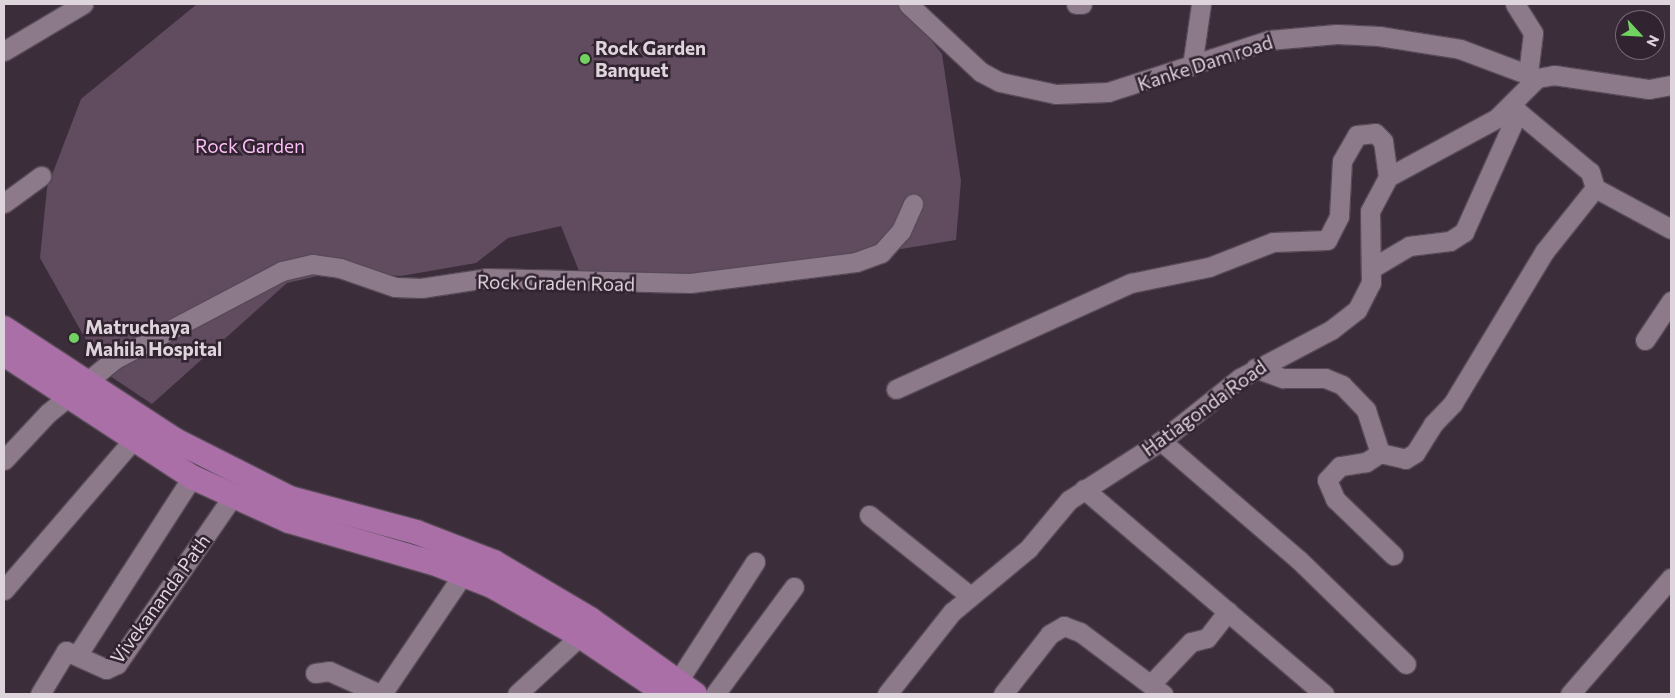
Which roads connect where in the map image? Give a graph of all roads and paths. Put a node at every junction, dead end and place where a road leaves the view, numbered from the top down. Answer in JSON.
{"nodes":[{"id":1,"x":83,"y":4,"type":"edge"},
{"id":2,"x":908,"y":4,"type":"edge"},
{"id":3,"x":1076,"y":4,"type":"edge"},
{"id":4,"x":1082,"y":4,"type":"edge"},
{"id":5,"x":1201,"y":4,"type":"edge"},
{"id":6,"x":1515,"y":4,"type":"edge"},
{"id":7,"x":4,"y":51,"type":"edge"},
{"id":8,"x":1192,"y":66,"type":"junction"},
{"id":9,"x":1533,"y":74,"type":"junction"},
{"id":10,"x":1671,"y":86,"type":"edge"},
{"id":11,"x":1515,"y":109,"type":"junction"},
{"id":12,"x":41,"y":176,"type":"dead end"},
{"id":13,"x":1388,"y":177,"type":"junction"},
{"id":14,"x":1595,"y":188,"type":"junction"},
{"id":15,"x":4,"y":204,"type":"edge"},
{"id":16,"x":913,"y":204,"type":"dead end"},
{"id":17,"x":1671,"y":230,"type":"edge"},
{"id":18,"x":1372,"y":268,"type":"junction"},
{"id":19,"x":1671,"y":301,"type":"edge"},
{"id":20,"x":4,"y":328,"type":"edge"},
{"id":21,"x":1645,"y":340,"type":"dead end"},
{"id":22,"x":4,"y":354,"type":"edge"},
{"id":23,"x":1255,"y":368,"type":"junction"},
{"id":24,"x":76,"y":389,"type":"junction"},
{"id":25,"x":896,"y":389,"type":"dead end"},
{"id":26,"x":133,"y":440,"type":"junction"},
{"id":27,"x":1161,"y":441,"type":"junction"},
{"id":28,"x":1380,"y":453,"type":"junction"},
{"id":29,"x":4,"y":460,"type":"edge"},
{"id":30,"x":192,"y":477,"type":"junction"},
{"id":31,"x":1084,"y":489,"type":"junction"},
{"id":32,"x":232,"y":497,"type":"junction"},
{"id":33,"x":869,"y":515,"type":"dead end"},
{"id":34,"x":1393,"y":555,"type":"dead end"},
{"id":35,"x":755,"y":562,"type":"dead end"},
{"id":36,"x":464,"y":573,"type":"junction"},
{"id":37,"x":1671,"y":578,"type":"edge"},
{"id":38,"x":794,"y":587,"type":"dead end"},
{"id":39,"x":4,"y":590,"type":"edge"},
{"id":40,"x":970,"y":596,"type":"junction"},
{"id":41,"x":1228,"y":611,"type":"junction"},
{"id":42,"x":580,"y":636,"type":"junction"},
{"id":43,"x":78,"y":654,"type":"junction"},
{"id":44,"x":1406,"y":664,"type":"dead end"},
{"id":45,"x":315,"y":673,"type":"dead end"},
{"id":46,"x":1157,"y":689,"type":"edge"},
{"id":47,"x":680,"y":690,"type":"edge"},
{"id":48,"x":40,"y":694,"type":"edge"},
{"id":49,"x":381,"y":694,"type":"edge"},
{"id":50,"x":517,"y":694,"type":"edge"},
{"id":51,"x":715,"y":694,"type":"edge"},
{"id":52,"x":887,"y":694,"type":"edge"},
{"id":53,"x":1003,"y":694,"type":"edge"},
{"id":54,"x":1324,"y":694,"type":"edge"},
{"id":55,"x":1570,"y":694,"type":"edge"}],
"edges":[{"from":1,"to":7,"type":"street"},
{"from":2,"to":8,"type":"street","name":"Kanke Dam road"},
{"from":3,"to":4,"type":"street"},
{"from":5,"to":8,"type":"street"},
{"from":6,"to":9,"type":"street"},
{"from":8,"to":9,"type":"street","name":"Kanke Dam road"},
{"from":9,"to":10,"type":"street"},
{"from":9,"to":11,"type":"street"},
{"from":11,"to":13,"type":"street"},
{"from":11,"to":14,"type":"street"},
{"from":11,"to":18,"type":"street"},
{"from":12,"to":15,"type":"street"},
{"from":13,"to":18,"type":"street","name":"Hatiagonda Road"},
{"from":13,"to":25,"type":"street"},
{"from":14,"to":17,"type":"street"},
{"from":14,"to":28,"type":"street"},
{"from":16,"to":24,"type":"street","name":"Rock Graden Road"},
{"from":18,"to":23,"type":"street","name":"Hatiagonda Road"},
{"from":19,"to":21,"type":"street"},
{"from":20,"to":24,"type":"main road"},
{"from":22,"to":24,"type":"main road"},
{"from":23,"to":27,"type":"street","name":"Hatiagonda Road"},
{"from":23,"to":28,"type":"street"},
{"from":24,"to":26,"type":"main road"},
{"from":24,"to":29,"type":"street","name":"Rock Graden Road"},
{"from":24,"to":47,"type":"main road"},
{"from":26,"to":30,"type":"main road"},
{"from":26,"to":39,"type":"street"},
{"from":27,"to":31,"type":"street","name":"Hatiagonda Road"},
{"from":27,"to":44,"type":"street"},
{"from":28,"to":34,"type":"street"},
{"from":30,"to":32,"type":"main road"},
{"from":30,"to":43,"type":"street"},
{"from":31,"to":40,"type":"street","name":"Hatiagonda Road"},
{"from":31,"to":41,"type":"street"},
{"from":32,"to":36,"type":"main road"},
{"from":32,"to":43,"type":"street","name":"Vivekananda Path"},
{"from":33,"to":40,"type":"street"},
{"from":35,"to":47,"type":"street"},
{"from":36,"to":42,"type":"main road"},
{"from":36,"to":49,"type":"street"},
{"from":37,"to":55,"type":"street"},
{"from":38,"to":51,"type":"street"},
{"from":40,"to":52,"type":"street","name":"Hatiagonda Road"},
{"from":41,"to":46,"type":"street"},
{"from":41,"to":54,"type":"street"},
{"from":42,"to":47,"type":"main road"},
{"from":42,"to":50,"type":"street"},
{"from":43,"to":48,"type":"street","name":"Vivekananda Path"},
{"from":45,"to":49,"type":"street"},
{"from":46,"to":53,"type":"street"}]}
